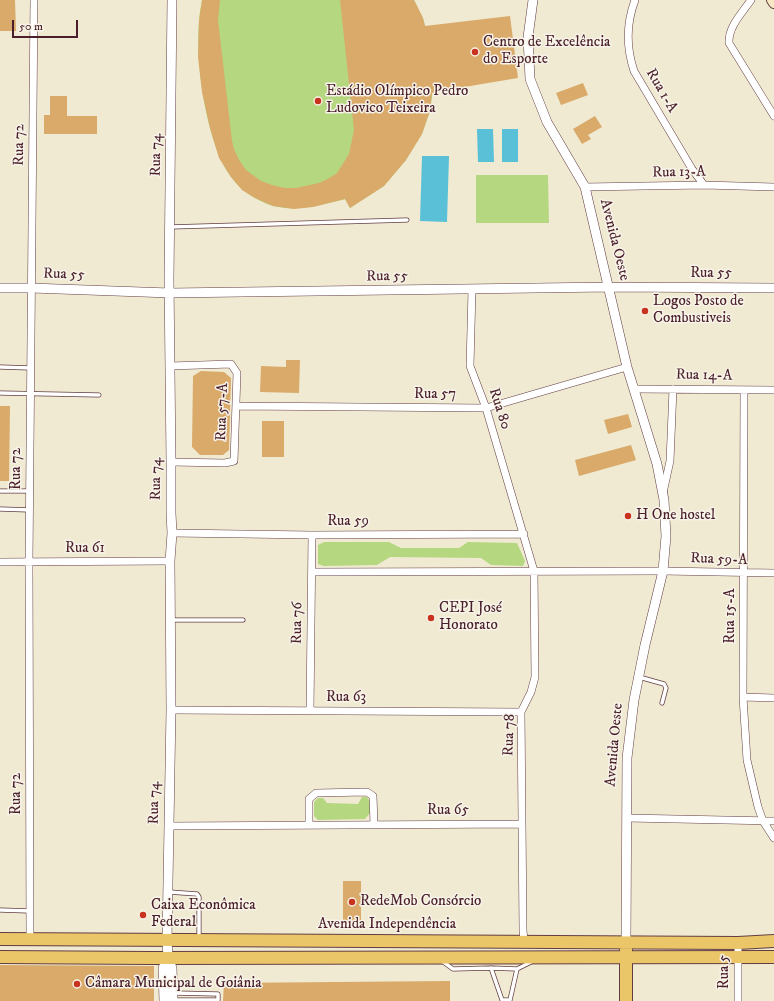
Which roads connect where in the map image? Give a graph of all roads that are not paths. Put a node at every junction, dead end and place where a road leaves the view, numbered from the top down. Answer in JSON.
{"nodes":[{"id":1,"x":34,"y":0,"type":"edge"},
{"id":2,"x":172,"y":0,"type":"edge"},
{"id":3,"x":533,"y":0,"type":"edge"},
{"id":4,"x":635,"y":0,"type":"edge"},
{"id":5,"x":751,"y":0,"type":"edge"},
{"id":6,"x":772,"y":0,"type":"edge"},
{"id":7,"x":774,"y":3,"type":"edge"},
{"id":8,"x":774,"y":116,"type":"edge"},
{"id":9,"x":704,"y":185,"type":"junction"},
{"id":10,"x":585,"y":187,"type":"junction"},
{"id":11,"x":774,"y":187,"type":"edge"},
{"id":12,"x":407,"y":220,"type":"dead end"},
{"id":13,"x":170,"y":227,"type":"junction"},
{"id":14,"x":609,"y":287,"type":"junction"},
{"id":15,"x":0,"y":288,"type":"edge"},
{"id":16,"x":31,"y":288,"type":"junction"},
{"id":17,"x":774,"y":288,"type":"edge"},
{"id":18,"x":472,"y":290,"type":"junction"},
{"id":19,"x":170,"y":293,"type":"junction"},
{"id":20,"x":170,"y":366,"type":"junction"},
{"id":21,"x":0,"y":367,"type":"edge"},
{"id":22,"x":627,"y":367,"type":"junction"},
{"id":23,"x":30,"y":368,"type":"junction"},
{"id":24,"x":634,"y":389,"type":"junction"},
{"id":25,"x":673,"y":389,"type":"junction"},
{"id":26,"x":744,"y":390,"type":"junction"},
{"id":27,"x":774,"y":390,"type":"edge"},
{"id":28,"x":0,"y":393,"type":"edge"},
{"id":29,"x":31,"y":394,"type":"junction"},
{"id":30,"x":99,"y":394,"type":"dead end"},
{"id":31,"x":237,"y":406,"type":"junction"},
{"id":32,"x":486,"y":408,"type":"junction"},
{"id":33,"x":171,"y":462,"type":"junction"},
{"id":34,"x":0,"y":491,"type":"edge"},
{"id":35,"x":30,"y":491,"type":"junction"},
{"id":36,"x":663,"y":495,"type":"junction"},
{"id":37,"x":0,"y":509,"type":"edge"},
{"id":38,"x":30,"y":510,"type":"junction"},
{"id":39,"x":172,"y":533,"type":"junction"},
{"id":40,"x":524,"y":534,"type":"junction"},
{"id":41,"x":312,"y":536,"type":"junction"},
{"id":42,"x":170,"y":561,"type":"junction"},
{"id":43,"x":0,"y":562,"type":"edge"},
{"id":44,"x":29,"y":562,"type":"junction"},
{"id":45,"x":534,"y":571,"type":"junction"},
{"id":46,"x":663,"y":571,"type":"junction"},
{"id":47,"x":312,"y":572,"type":"junction"},
{"id":48,"x":774,"y":573,"type":"edge"},
{"id":49,"x":744,"y":574,"type":"junction"},
{"id":50,"x":171,"y":620,"type":"junction"},
{"id":51,"x":243,"y":620,"type":"dead end"},
{"id":52,"x":639,"y":677,"type":"junction"},
{"id":53,"x":743,"y":697,"type":"junction"},
{"id":54,"x":774,"y":698,"type":"edge"},
{"id":55,"x":662,"y":703,"type":"dead end"},
{"id":56,"x":171,"y":710,"type":"junction"},
{"id":57,"x":310,"y":711,"type":"junction"},
{"id":58,"x":521,"y":712,"type":"junction"},
{"id":59,"x":627,"y":818,"type":"junction"},
{"id":60,"x":763,"y":821,"type":"junction"},
{"id":61,"x":774,"y":821,"type":"edge"},
{"id":62,"x":308,"y":824,"type":"junction"},
{"id":63,"x":374,"y":824,"type":"junction"},
{"id":64,"x":522,"y":824,"type":"junction"},
{"id":65,"x":169,"y":826,"type":"junction"},
{"id":66,"x":774,"y":838,"type":"edge"},
{"id":67,"x":168,"y":892,"type":"junction"},
{"id":68,"x":0,"y":910,"type":"edge"},
{"id":69,"x":30,"y":911,"type":"junction"},
{"id":70,"x":0,"y":939,"type":"edge"},
{"id":71,"x":30,"y":939,"type":"junction"},
{"id":72,"x":167,"y":940,"type":"junction"},
{"id":73,"x":199,"y":940,"type":"junction"},
{"id":74,"x":524,"y":941,"type":"junction"},
{"id":75,"x":626,"y":942,"type":"junction"},
{"id":76,"x":738,"y":942,"type":"junction"},
{"id":77,"x":774,"y":942,"type":"edge"},
{"id":78,"x":0,"y":957,"type":"edge"},
{"id":79,"x":626,"y":957,"type":"junction"},
{"id":80,"x":738,"y":957,"type":"junction"},
{"id":81,"x":774,"y":957,"type":"edge"},
{"id":82,"x":168,"y":958,"type":"junction"},
{"id":83,"x":438,"y":958,"type":"junction"},
{"id":84,"x":538,"y":958,"type":"junction"},
{"id":85,"x":491,"y":968,"type":"junction"},
{"id":86,"x":517,"y":969,"type":"junction"},
{"id":87,"x":173,"y":998,"type":"edge"},
{"id":88,"x":164,"y":1001,"type":"edge"},
{"id":89,"x":510,"y":1001,"type":"edge"},
{"id":90,"x":626,"y":1001,"type":"edge"},
{"id":91,"x":738,"y":1001,"type":"edge"}],
"edges":[{"from":1,"to":16,"type":"street","name":"Rua 72"},
{"from":2,"to":13,"type":"street","name":"Rua 74"},
{"from":3,"to":10,"type":"street","name":"Avenida Oeste"},
{"from":4,"to":9,"type":"street","name":"Rua 1-A"},
{"from":5,"to":8,"type":"street"},
{"from":6,"to":7,"type":"main road"},
{"from":9,"to":10,"type":"street","name":"Rua 13-A"},
{"from":9,"to":11,"type":"street","name":"Rua 13-A"},
{"from":10,"to":14,"type":"street","name":"Avenida Oeste"},
{"from":12,"to":13,"type":"lane"},
{"from":13,"to":19,"type":"street","name":"Rua 74"},
{"from":14,"to":17,"type":"street","name":"Rua 55"},
{"from":14,"to":18,"type":"street","name":"Rua 55"},
{"from":14,"to":22,"type":"street","name":"Avenida Oeste"},
{"from":15,"to":16,"type":"street","name":"Rua 55"},
{"from":16,"to":19,"type":"street","name":"Rua 55"},
{"from":16,"to":23,"type":"street","name":"Rua 72"},
{"from":18,"to":19,"type":"street","name":"Rua 55"},
{"from":18,"to":32,"type":"street","name":"Rua 80"},
{"from":19,"to":20,"type":"street","name":"Rua 74"},
{"from":20,"to":31,"type":"street","name":"Rua 57-A"},
{"from":20,"to":33,"type":"street","name":"Rua 74"},
{"from":21,"to":23,"type":"lane"},
{"from":22,"to":24,"type":"street","name":"Avenida Oeste"},
{"from":22,"to":32,"type":"street","name":"Rua 57"},
{"from":23,"to":29,"type":"street","name":"Rua 72"},
{"from":24,"to":25,"type":"street","name":"Rua 14-A"},
{"from":24,"to":36,"type":"street","name":"Avenida Oeste"},
{"from":25,"to":26,"type":"street","name":"Rua 14-A"},
{"from":25,"to":36,"type":"street","name":"Avenida Oeste"},
{"from":26,"to":27,"type":"street","name":"Rua 14-A"},
{"from":26,"to":49,"type":"street","name":"Rua 15-A"},
{"from":28,"to":29,"type":"lane"},
{"from":29,"to":30,"type":"lane"},
{"from":29,"to":35,"type":"street","name":"Rua 72"},
{"from":31,"to":32,"type":"street","name":"Rua 57"},
{"from":31,"to":33,"type":"street","name":"Rua 57-A"},
{"from":32,"to":40,"type":"street","name":"Rua 80"},
{"from":33,"to":39,"type":"street","name":"Rua 74"},
{"from":34,"to":35,"type":"lane"},
{"from":35,"to":38,"type":"street","name":"Rua 72"},
{"from":36,"to":46,"type":"street","name":"Avenida Oeste"},
{"from":37,"to":38,"type":"lane"},
{"from":38,"to":44,"type":"street","name":"Rua 72"},
{"from":39,"to":41,"type":"street","name":"Rua 59"},
{"from":39,"to":42,"type":"street","name":"Rua 74"},
{"from":40,"to":41,"type":"street","name":"Rua 59"},
{"from":40,"to":45,"type":"street","name":"Rua 78"},
{"from":41,"to":47,"type":"street","name":"Rua 76"},
{"from":42,"to":44,"type":"street","name":"Rua 61"},
{"from":42,"to":50,"type":"street","name":"Rua 74"},
{"from":43,"to":44,"type":"street","name":"Rua 61"},
{"from":44,"to":69,"type":"street","name":"Rua 72"},
{"from":45,"to":46,"type":"street"},
{"from":45,"to":47,"type":"street"},
{"from":45,"to":58,"type":"street","name":"Rua 78"},
{"from":46,"to":49,"type":"street","name":"Rua 59-A"},
{"from":46,"to":52,"type":"street","name":"Avenida Oeste"},
{"from":47,"to":57,"type":"street","name":"Rua 76"},
{"from":48,"to":49,"type":"street","name":"Rua 59-A"},
{"from":49,"to":53,"type":"street","name":"Rua 15-A"},
{"from":50,"to":51,"type":"lane"},
{"from":50,"to":56,"type":"street","name":"Rua 74"},
{"from":52,"to":55,"type":"lane"},
{"from":52,"to":59,"type":"street","name":"Avenida Oeste"},
{"from":53,"to":54,"type":"street"},
{"from":53,"to":60,"type":"street","name":"Rua 15-A"},
{"from":56,"to":57,"type":"street","name":"Rua 63"},
{"from":56,"to":65,"type":"street","name":"Rua 74"},
{"from":57,"to":58,"type":"street","name":"Rua 63"},
{"from":58,"to":64,"type":"street","name":"Rua 78"},
{"from":59,"to":60,"type":"street"},
{"from":59,"to":75,"type":"street","name":"Avenida Oeste"},
{"from":60,"to":61,"type":"street"},
{"from":60,"to":66,"type":"street","name":"Rua 15-A"},
{"from":62,"to":63,"type":"street","name":"Rua 65"},
{"from":62,"to":63,"type":"street"},
{"from":62,"to":65,"type":"street","name":"Rua 65"},
{"from":63,"to":64,"type":"street","name":"Rua 65"},
{"from":64,"to":74,"type":"street","name":"Rua 78"},
{"from":65,"to":67,"type":"street","name":"Rua 74"},
{"from":67,"to":72,"type":"street","name":"Rua 74"},
{"from":67,"to":73,"type":"lane"},
{"from":68,"to":69,"type":"lane"},
{"from":69,"to":71,"type":"street","name":"Rua 72"},
{"from":70,"to":71,"type":"main road","name":"Avenida Independência"},
{"from":71,"to":72,"type":"main road","name":"Avenida Independência"},
{"from":72,"to":73,"type":"main road","name":"Avenida Independência"},
{"from":72,"to":82,"type":"street","name":"Rua 74"},
{"from":73,"to":74,"type":"main road","name":"Avenida Independência"},
{"from":74,"to":75,"type":"main road","name":"Avenida Independência"},
{"from":75,"to":76,"type":"main road","name":"Avenida Independência"},
{"from":75,"to":79,"type":"main road","name":"Avenida Oeste"},
{"from":76,"to":77,"type":"main road","name":"Avenida Independência"},
{"from":76,"to":80,"type":"street","name":"Rua 5"},
{"from":78,"to":82,"type":"main road"},
{"from":79,"to":80,"type":"main road"},
{"from":79,"to":84,"type":"main road"},
{"from":79,"to":90,"type":"main road","name":"Avenida Oeste"},
{"from":80,"to":81,"type":"main road"},
{"from":80,"to":91,"type":"street","name":"Rua 5"},
{"from":82,"to":83,"type":"main road"},
{"from":82,"to":87,"type":"street","name":"Rua 74"},
{"from":82,"to":88,"type":"street","name":"Rua 74"},
{"from":83,"to":84,"type":"main road"},
{"from":83,"to":85,"type":"lane"},
{"from":84,"to":86,"type":"lane"},
{"from":85,"to":86,"type":"lane"},
{"from":85,"to":89,"type":"lane"},
{"from":86,"to":89,"type":"lane"},
{"from":87,"to":87,"type":"lane"}]}
